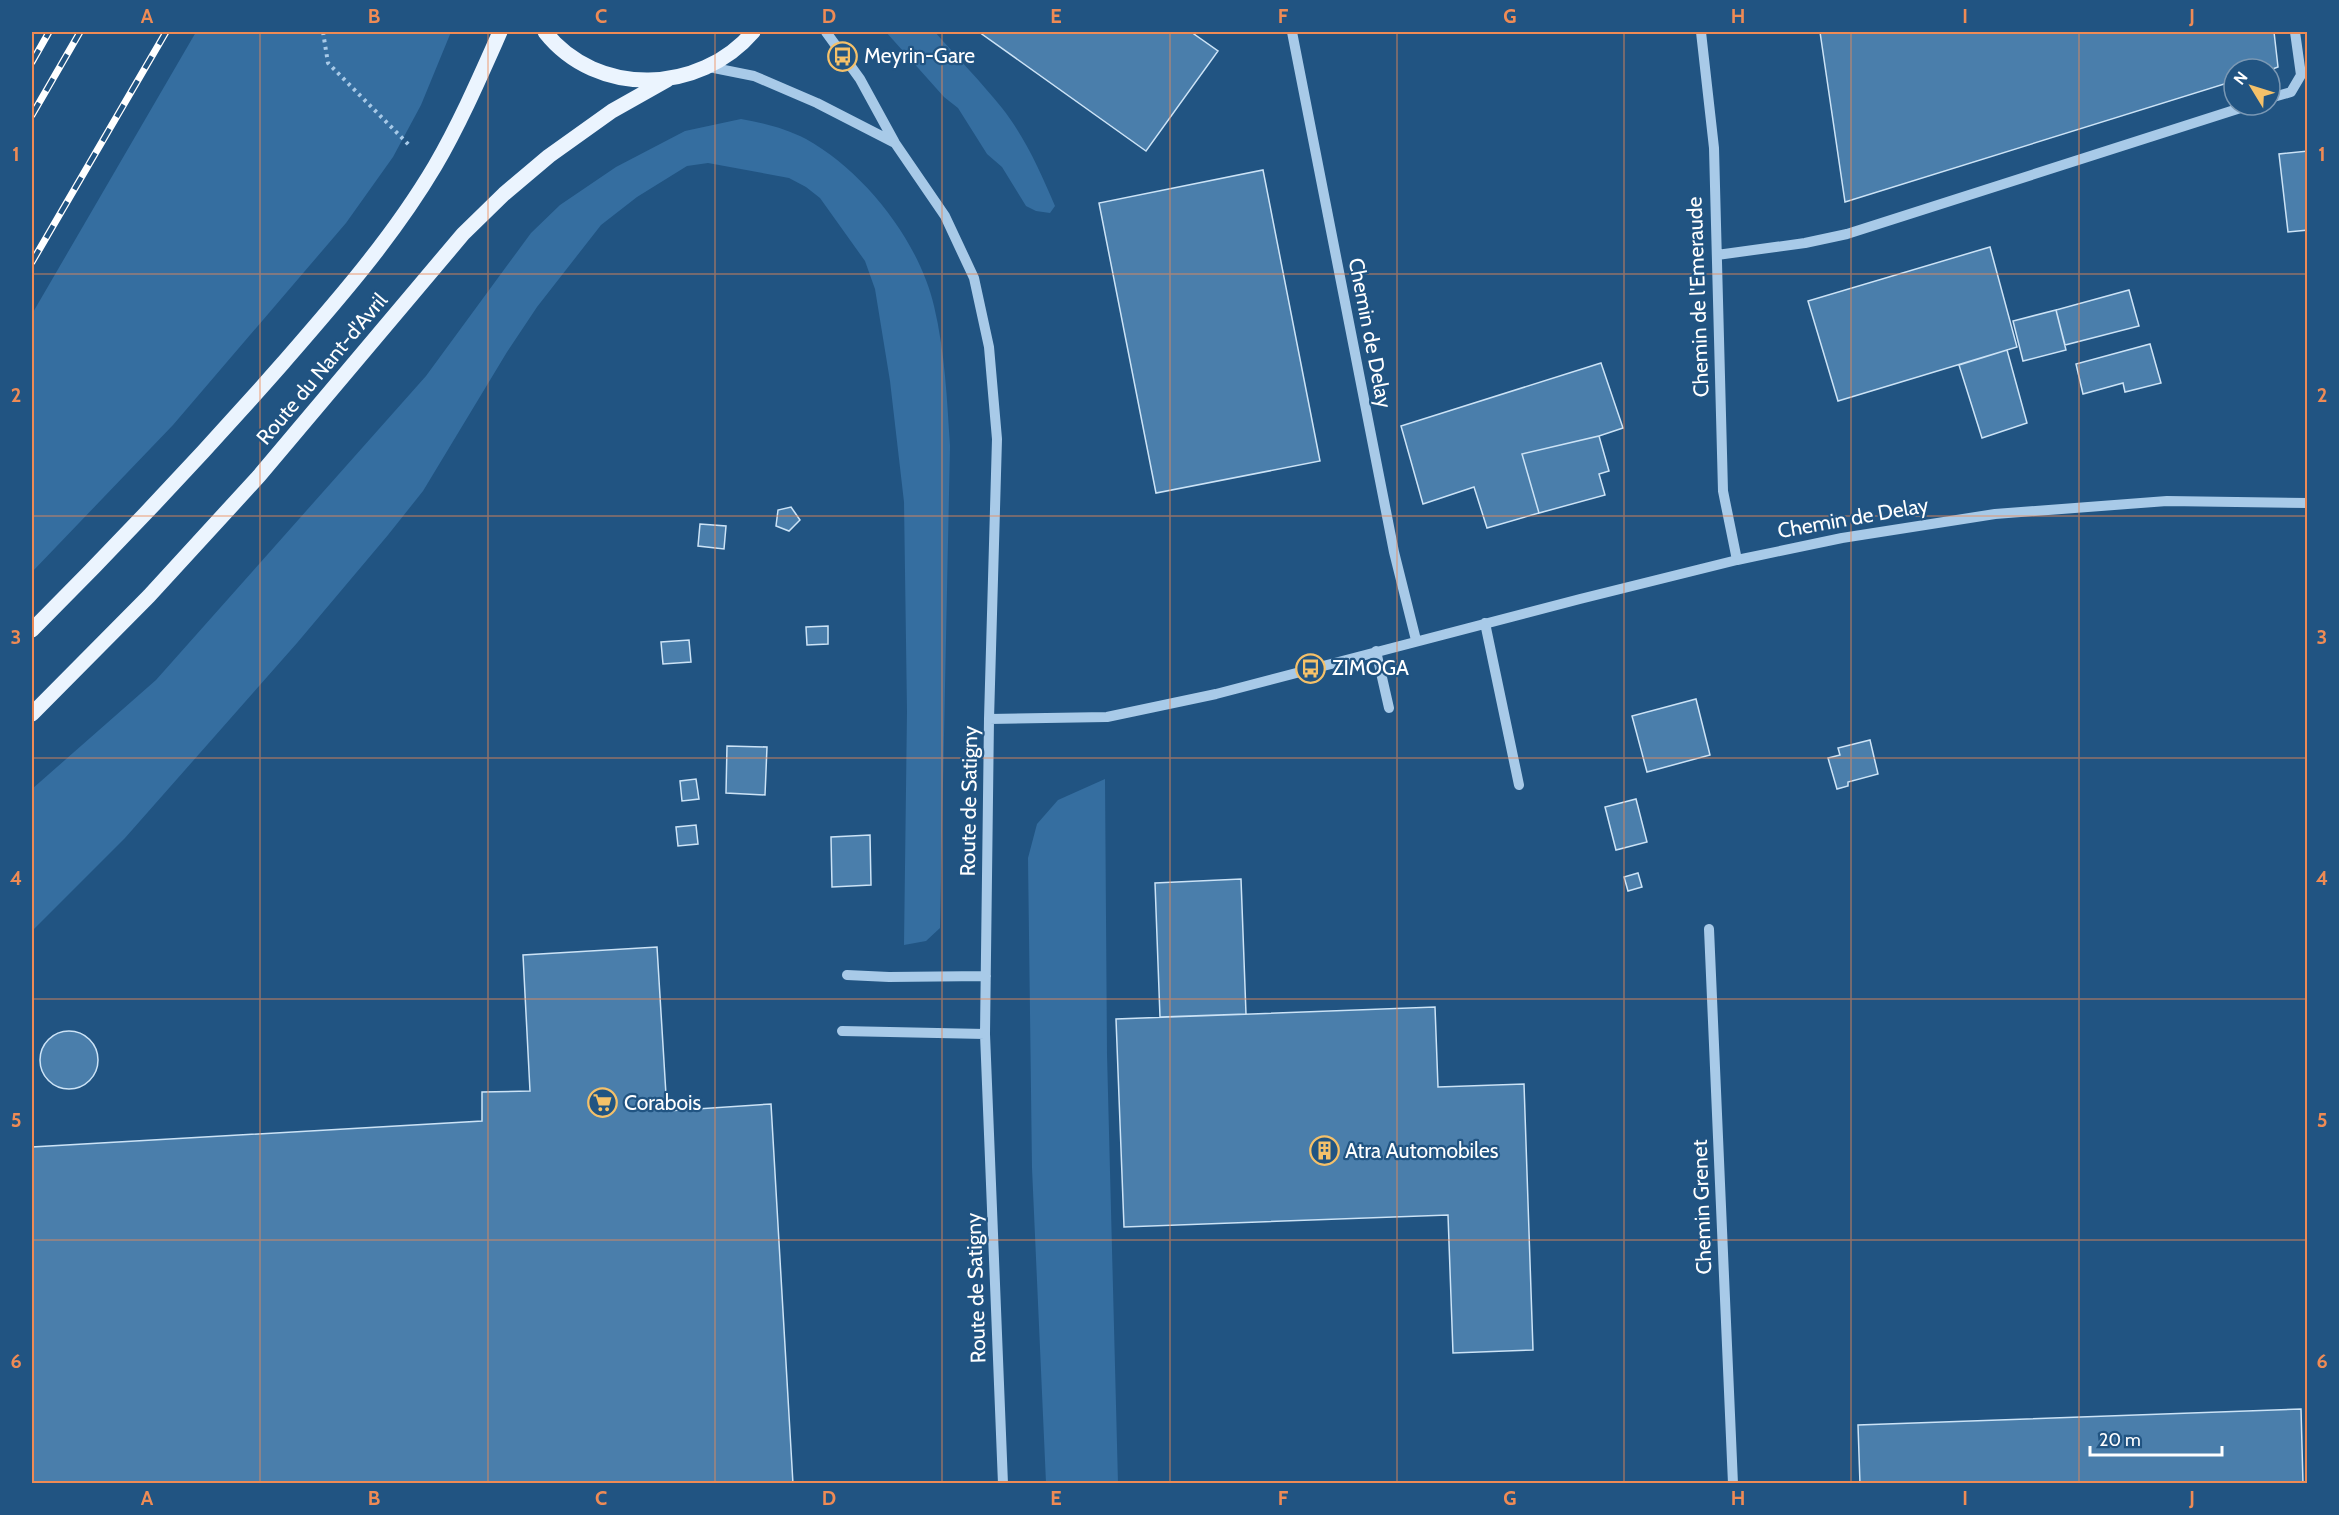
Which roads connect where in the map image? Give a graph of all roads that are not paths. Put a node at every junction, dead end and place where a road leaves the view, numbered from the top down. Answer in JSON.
{"nodes":[{"id":1,"x":500,"y":32,"type":"edge"},
{"id":2,"x":545,"y":32,"type":"edge"},
{"id":3,"x":753,"y":32,"type":"edge"},
{"id":4,"x":826,"y":32,"type":"edge"},
{"id":5,"x":1292,"y":32,"type":"edge"},
{"id":6,"x":1701,"y":32,"type":"edge"},
{"id":7,"x":2295,"y":32,"type":"edge"},
{"id":8,"x":709,"y":67,"type":"junction"},
{"id":9,"x":667,"y":80,"type":"junction"},
{"id":10,"x":2282,"y":95,"type":"edge"},
{"id":11,"x":2222,"y":114,"type":"edge"},
{"id":12,"x":895,"y":143,"type":"junction"},
{"id":13,"x":1717,"y":255,"type":"junction"},
{"id":14,"x":2307,"y":503,"type":"edge"},
{"id":15,"x":1737,"y":560,"type":"junction"},
{"id":16,"x":1485,"y":623,"type":"junction"},
{"id":17,"x":32,"y":630,"type":"edge"},
{"id":18,"x":1416,"y":640,"type":"junction"},
{"id":19,"x":1376,"y":651,"type":"junction"},
{"id":20,"x":1389,"y":708,"type":"dead end"},
{"id":21,"x":32,"y":714,"type":"edge"},
{"id":22,"x":989,"y":719,"type":"junction"},
{"id":23,"x":1518,"y":785,"type":"dead end"},
{"id":24,"x":1709,"y":929,"type":"dead end"},
{"id":25,"x":847,"y":975,"type":"dead end"},
{"id":26,"x":986,"y":976,"type":"junction"},
{"id":27,"x":842,"y":1031,"type":"dead end"},
{"id":28,"x":985,"y":1034,"type":"junction"},
{"id":29,"x":1003,"y":1484,"type":"edge"},
{"id":30,"x":1733,"y":1484,"type":"edge"}],
"edges":[{"from":1,"to":17,"type":"main road","name":"Route du Nant-d'Avril"},
{"from":2,"to":9,"type":"main road"},
{"from":3,"to":8,"type":"main road"},
{"from":4,"to":12,"type":"street","name":"Route de Satigny"},
{"from":5,"to":18,"type":"street","name":"Chemin de Delay"},
{"from":6,"to":13,"type":"street","name":"Chemin de l'Emeraude"},
{"from":7,"to":10,"type":"street"},
{"from":8,"to":9,"type":"main road"},
{"from":8,"to":12,"type":"street","name":"Route de Satigny"},
{"from":9,"to":21,"type":"main road","name":"Route du Nant-d'Avril"},
{"from":11,"to":13,"type":"street"},
{"from":12,"to":22,"type":"street","name":"Route de Satigny"},
{"from":13,"to":15,"type":"street","name":"Chemin de l'Emeraude"},
{"from":14,"to":15,"type":"street","name":"Chemin de Delay"},
{"from":15,"to":16,"type":"street","name":"Chemin de Delay"},
{"from":16,"to":18,"type":"street","name":"Chemin de Delay"},
{"from":16,"to":23,"type":"street"},
{"from":18,"to":19,"type":"street","name":"Chemin de Delay"},
{"from":19,"to":20,"type":"street"},
{"from":19,"to":22,"type":"street","name":"Chemin de Delay"},
{"from":22,"to":26,"type":"street","name":"Route de Satigny"},
{"from":24,"to":30,"type":"street","name":"Chemin Grenet"},
{"from":25,"to":26,"type":"street"},
{"from":26,"to":28,"type":"street","name":"Route de Satigny"},
{"from":27,"to":28,"type":"street"},
{"from":28,"to":29,"type":"street","name":"Route de Satigny"}]}
